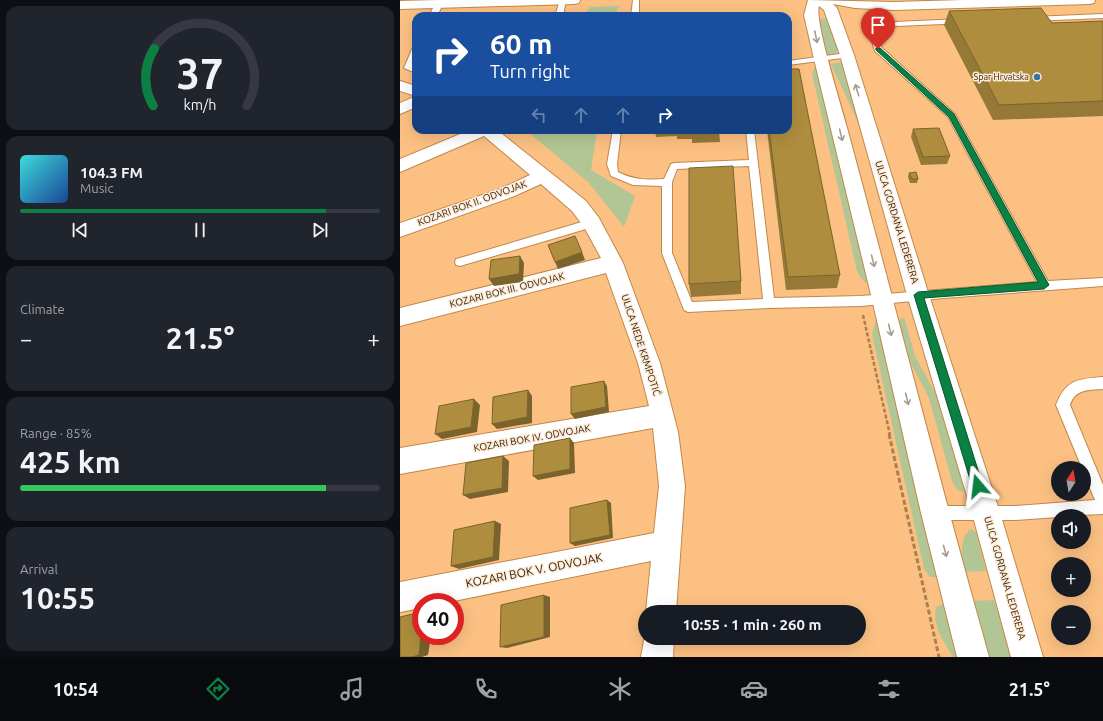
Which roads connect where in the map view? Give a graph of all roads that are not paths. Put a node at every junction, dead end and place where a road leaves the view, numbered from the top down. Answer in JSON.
{"nodes":[{"id":1,"x":563,"y":0,"type":"edge"},
{"id":2,"x":574,"y":0,"type":"edge"},
{"id":3,"x":636,"y":0,"type":"edge"},
{"id":4,"x":814,"y":0,"type":"edge"},
{"id":5,"x":819,"y":0,"type":"edge"},
{"id":6,"x":830,"y":0,"type":"edge"},
{"id":7,"x":1089,"y":0,"type":"edge"},
{"id":8,"x":439,"y":4,"type":"junction"},
{"id":9,"x":855,"y":4,"type":"junction"},
{"id":10,"x":400,"y":5,"type":"edge"},
{"id":11,"x":434,"y":12,"type":"edge"},
{"id":12,"x":560,"y":12,"type":"edge"},
{"id":13,"x":635,"y":12,"type":"edge"},
{"id":14,"x":834,"y":15,"type":"junction"},
{"id":15,"x":1103,"y":16,"type":"edge"},
{"id":16,"x":1024,"y":19,"type":"edge"},
{"id":17,"x":969,"y":21,"type":"edge"},
{"id":18,"x":847,"y":55,"type":"junction"},
{"id":19,"x":412,"y":58,"type":"edge"},
{"id":20,"x":821,"y":59,"type":"junction"},
{"id":21,"x":792,"y":63,"type":"edge"},
{"id":22,"x":412,"y":70,"type":"edge"},
{"id":23,"x":400,"y":86,"type":"edge"},
{"id":24,"x":412,"y":90,"type":"edge"},
{"id":25,"x":412,"y":103,"type":"edge"},
{"id":26,"x":400,"y":109,"type":"edge"},
{"id":27,"x":475,"y":134,"type":"edge"},
{"id":28,"x":492,"y":134,"type":"edge"},
{"id":29,"x":616,"y":134,"type":"edge"},
{"id":30,"x":750,"y":134,"type":"edge"},
{"id":31,"x":753,"y":163,"type":"junction"},
{"id":32,"x":400,"y":166,"type":"edge"},
{"id":33,"x":544,"y":176,"type":"junction"},
{"id":34,"x":666,"y":182,"type":"junction"},
{"id":35,"x":592,"y":223,"type":"junction"},
{"id":36,"x":400,"y":230,"type":"edge"},
{"id":37,"x":460,"y":262,"type":"dead end"},
{"id":38,"x":613,"y":263,"type":"junction"},
{"id":39,"x":1103,"y":282,"type":"edge"},
{"id":40,"x":1044,"y":285,"type":"junction"},
{"id":41,"x":918,"y":295,"type":"junction"},
{"id":42,"x":883,"y":299,"type":"junction"},
{"id":43,"x":769,"y":303,"type":"junction"},
{"id":44,"x":400,"y":316,"type":"edge"},
{"id":45,"x":1103,"y":383,"type":"edge"},
{"id":46,"x":663,"y":415,"type":"junction"},
{"id":47,"x":400,"y":461,"type":"edge"},
{"id":48,"x":1103,"y":503,"type":"edge"},
{"id":49,"x":1103,"y":507,"type":"edge"},
{"id":50,"x":935,"y":513,"type":"junction"},
{"id":51,"x":986,"y":513,"type":"junction"},
{"id":52,"x":668,"y":544,"type":"junction"},
{"id":53,"x":400,"y":597,"type":"edge"},
{"id":54,"x":662,"y":605,"type":"edge"},
{"id":55,"x":658,"y":645,"type":"edge"},
{"id":56,"x":657,"y":657,"type":"edge"},
{"id":57,"x":973,"y":657,"type":"edge"},
{"id":58,"x":1027,"y":657,"type":"edge"}],
"edges":[{"from":1,"to":2,"type":"street"},
{"from":1,"to":8,"type":"street"},
{"from":1,"to":12,"type":"lane"},
{"from":3,"to":13,"type":"lane"},
{"from":4,"to":20,"type":"street","one_way":true},
{"from":5,"to":14,"type":"street","name":"ULICA GORDANA LEDERERA"},
{"from":6,"to":9,"type":"street"},
{"from":7,"to":9,"type":"street"},
{"from":8,"to":10,"type":"street"},
{"from":8,"to":11,"type":"lane"},
{"from":9,"to":14,"type":"street"},
{"from":14,"to":18,"type":"street","name":"ULICA GORDANA LEDERERA"},
{"from":15,"to":16,"type":"lane"},
{"from":17,"to":40,"type":"lane"},
{"from":18,"to":20,"type":"lane"},
{"from":41,"to":18,"type":"street","name":"ULICA GORDANA LEDERERA","one_way":true},
{"from":19,"to":22,"type":"lane"},
{"from":20,"to":21,"type":"lane"},
{"from":20,"to":42,"type":"street","one_way":true},
{"from":23,"to":24,"type":"street"},
{"from":25,"to":26,"type":"street"},
{"from":27,"to":32,"type":"street"},
{"from":28,"to":33,"type":"street","name":"ULICA NEDE KRMPOTIĆ"},
{"from":29,"to":34,"type":"lane"},
{"from":30,"to":31,"type":"lane"},
{"from":31,"to":34,"type":"lane"},
{"from":31,"to":43,"type":"lane"},
{"from":33,"to":35,"type":"street","name":"ULICA NEDE KRMPOTIĆ"},
{"from":33,"to":36,"type":"street","name":"KOZARI BOK II. ODVOJAK"},
{"from":34,"to":43,"type":"lane"},
{"from":35,"to":37,"type":"lane"},
{"from":35,"to":38,"type":"street","name":"ULICA NEDE KRMPOTIĆ"},
{"from":38,"to":44,"type":"street","name":"KOZARI BOK III. ODVOJAK"},
{"from":38,"to":46,"type":"street","name":"ULICA NEDE KRMPOTIĆ"},
{"from":39,"to":40,"type":"lane"},
{"from":40,"to":41,"type":"lane"},
{"from":41,"to":42,"type":"lane"},
{"from":41,"to":51,"type":"street","name":"ULICA GORDANA LEDERERA"},
{"from":42,"to":43,"type":"lane"},
{"from":42,"to":50,"type":"street","one_way":true},
{"from":45,"to":48,"type":"lane"},
{"from":46,"to":47,"type":"street","name":"KOZARI BOK IV. ODVOJAK"},
{"from":46,"to":52,"type":"street","name":"ULICA NEDE KRMPOTIĆ"},
{"from":49,"to":51,"type":"lane"},
{"from":50,"to":51,"type":"lane"},
{"from":50,"to":57,"type":"street","one_way":true},
{"from":51,"to":58,"type":"street","name":"ULICA GORDANA LEDERERA"},
{"from":52,"to":53,"type":"street","name":"KOZARI BOK V. ODVOJAK"},
{"from":52,"to":54,"type":"street","name":"ULICA NEDE KRMPOTIĆ"},
{"from":55,"to":56,"type":"street"}]}
